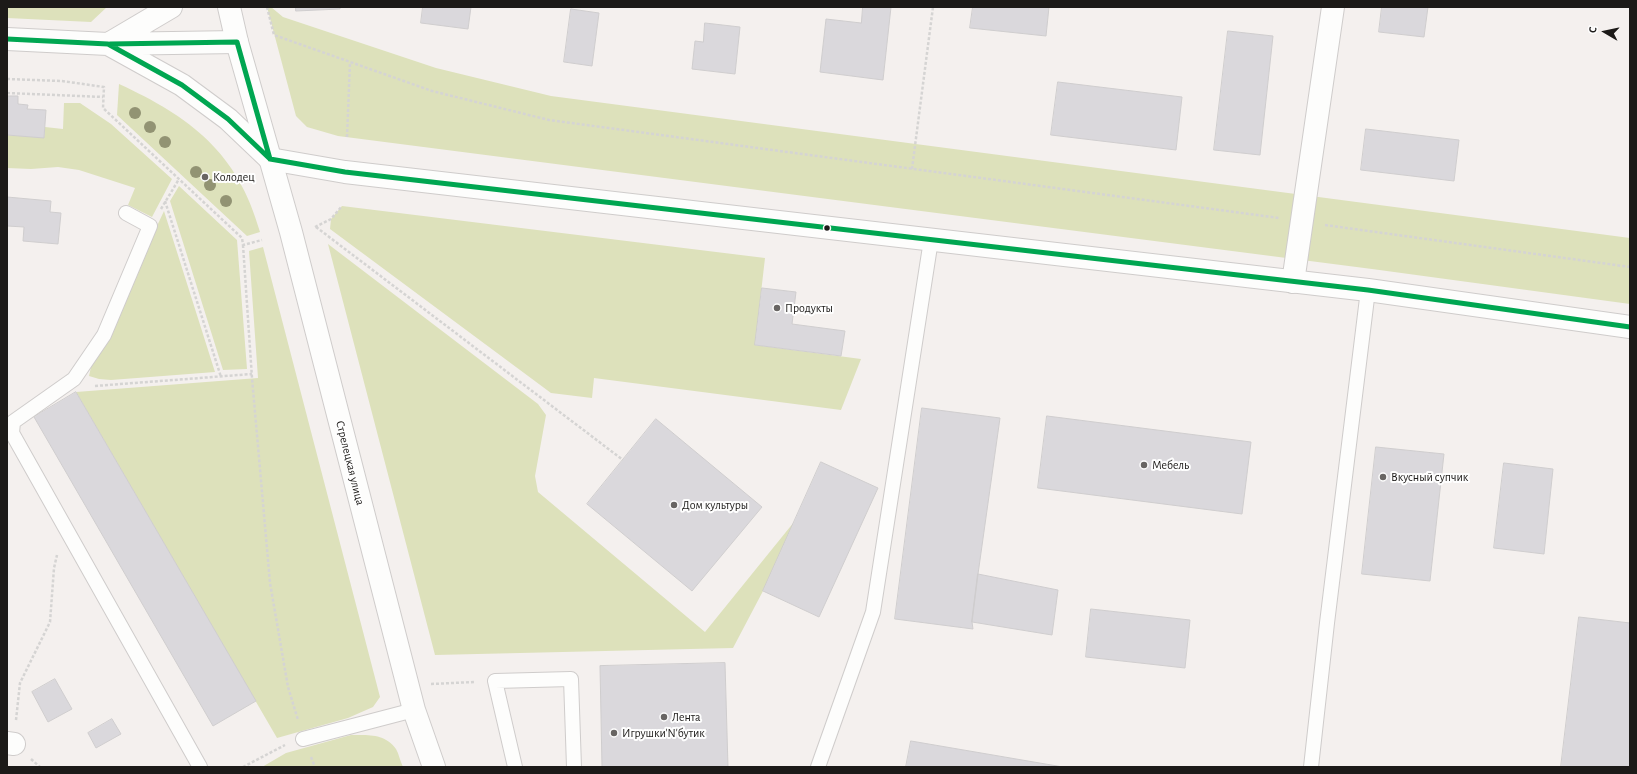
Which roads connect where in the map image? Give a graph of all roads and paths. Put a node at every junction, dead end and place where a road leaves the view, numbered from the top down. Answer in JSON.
{"nodes":[{"id":1,"x":171,"y":7,"type":"edge"},
{"id":2,"x":229,"y":7,"type":"edge"},
{"id":3,"x":267,"y":7,"type":"edge"},
{"id":4,"x":933,"y":7,"type":"edge"},
{"id":5,"x":1333,"y":7,"type":"edge"},
{"id":6,"x":7,"y":39,"type":"edge"},
{"id":7,"x":237,"y":42,"type":"junction"},
{"id":8,"x":108,"y":44,"type":"junction"},
{"id":9,"x":350,"y":62,"type":"junction"},
{"id":10,"x":7,"y":79,"type":"edge"},
{"id":11,"x":7,"y":93,"type":"edge"},
{"id":12,"x":104,"y":97,"type":"junction"},
{"id":13,"x":347,"y":137,"type":"dead end"},
{"id":14,"x":270,"y":159,"type":"junction"},
{"id":15,"x":912,"y":169,"type":"junction"},
{"id":16,"x":179,"y":179,"type":"junction"},
{"id":17,"x":170,"y":194,"type":"dead end"},
{"id":18,"x":165,"y":201,"type":"dead end"},
{"id":19,"x":342,"y":206,"type":"dead end"},
{"id":20,"x":126,"y":213,"type":"dead end"},
{"id":21,"x":1301,"y":221,"type":"junction"},
{"id":22,"x":262,"y":240,"type":"dead end"},
{"id":23,"x":931,"y":240,"type":"junction"},
{"id":24,"x":243,"y":245,"type":"junction"},
{"id":25,"x":1630,"y":267,"type":"edge"},
{"id":26,"x":1293,"y":282,"type":"junction"},
{"id":27,"x":1368,"y":290,"type":"junction"},
{"id":28,"x":1630,"y":326,"type":"edge"},
{"id":29,"x":252,"y":374,"type":"junction"},
{"id":30,"x":221,"y":377,"type":"junction"},
{"id":31,"x":74,"y":379,"type":"junction"},
{"id":32,"x":623,"y":460,"type":"dead end"},
{"id":33,"x":64,"y":524,"type":"junction"},
{"id":34,"x":414,"y":710,"type":"junction"},
{"id":35,"x":303,"y":739,"type":"junction"},
{"id":36,"x":11,"y":744,"type":"edge"},
{"id":37,"x":200,"y":767,"type":"edge"},
{"id":38,"x":243,"y":767,"type":"edge"},
{"id":39,"x":315,"y":767,"type":"edge"},
{"id":40,"x":434,"y":767,"type":"edge"},
{"id":41,"x":515,"y":767,"type":"edge"},
{"id":42,"x":574,"y":767,"type":"edge"},
{"id":43,"x":818,"y":767,"type":"edge"},
{"id":44,"x":1311,"y":767,"type":"edge"}],
"edges":[{"from":1,"to":8,"type":"main road"},
{"from":2,"to":7,"type":"main road","name":"Стрелецкая улица"},
{"from":3,"to":9,"type":"path"},
{"from":4,"to":15,"type":"path"},
{"from":5,"to":21,"type":"main road"},
{"from":6,"to":8,"type":"main road"},
{"from":7,"to":8,"type":"main road"},
{"from":7,"to":14,"type":"main road","name":"Стрелецкая улица"},
{"from":8,"to":14,"type":"main road"},
{"from":9,"to":13,"type":"path"},
{"from":9,"to":15,"type":"path"},
{"from":10,"to":12,"type":"path"},
{"from":11,"to":12,"type":"path"},
{"from":12,"to":16,"type":"path"},
{"from":14,"to":23,"type":"main road"},
{"from":14,"to":34,"type":"main road","name":"Стрелецкая улица"},
{"from":15,"to":21,"type":"path"},
{"from":16,"to":17,"type":"path"},
{"from":16,"to":24,"type":"path"},
{"from":18,"to":30,"type":"path"},
{"from":19,"to":32,"type":"path"},
{"from":20,"to":31,"type":"lane"},
{"from":21,"to":25,"type":"path"},
{"from":21,"to":26,"type":"main road"},
{"from":22,"to":24,"type":"path"},
{"from":23,"to":26,"type":"main road"},
{"from":23,"to":43,"type":"lane"},
{"from":24,"to":29,"type":"path"},
{"from":26,"to":27,"type":"main road"},
{"from":27,"to":28,"type":"main road"},
{"from":27,"to":44,"type":"lane"},
{"from":29,"to":30,"type":"path"},
{"from":29,"to":35,"type":"path"},
{"from":30,"to":31,"type":"path"},
{"from":31,"to":33,"type":"lane"},
{"from":33,"to":36,"type":"path"},
{"from":33,"to":37,"type":"lane"},
{"from":34,"to":35,"type":"lane"},
{"from":34,"to":40,"type":"main road","name":"Стрелецкая улица"},
{"from":35,"to":38,"type":"path"},
{"from":35,"to":39,"type":"path"},
{"from":41,"to":42,"type":"lane"}]}
